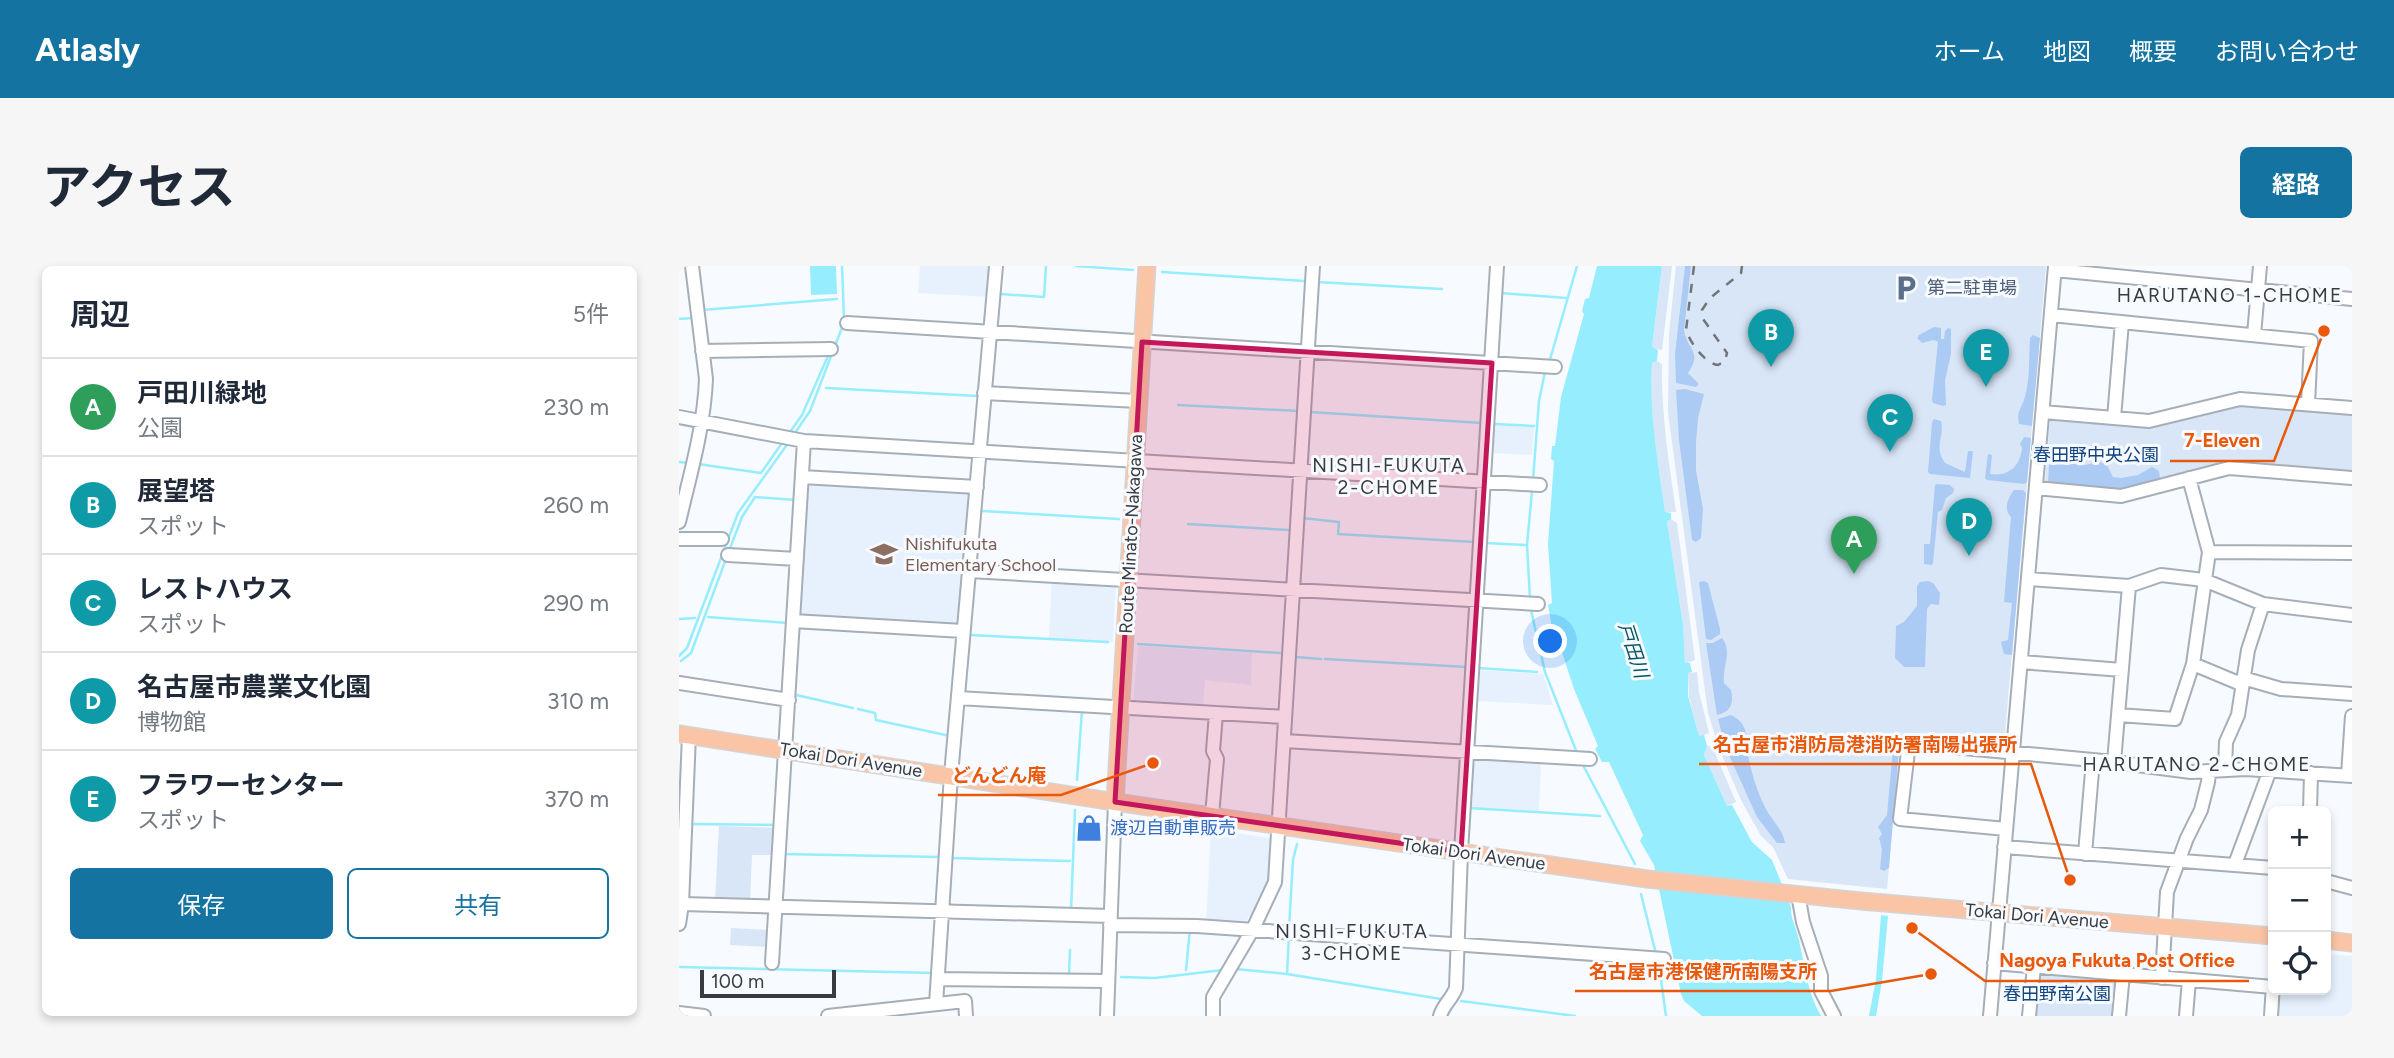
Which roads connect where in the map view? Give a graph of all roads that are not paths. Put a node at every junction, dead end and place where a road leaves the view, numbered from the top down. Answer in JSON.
{"nodes":[{"id":1,"x":692,"y":266,"type":"edge"},
{"id":2,"x":996,"y":266,"type":"edge"},
{"id":3,"x":1147,"y":266,"type":"edge"},
{"id":4,"x":1313,"y":266,"type":"edge"},
{"id":5,"x":1497,"y":266,"type":"edge"},
{"id":6,"x":2260,"y":266,"type":"edge"},
{"id":7,"x":2055,"y":268,"type":"edge"},
{"id":8,"x":2128,"y":271,"type":"edge"},
{"id":9,"x":2258,"y":289,"type":"junction"},
{"id":10,"x":2352,"y":299,"type":"edge"},
{"id":11,"x":2051,"y":315,"type":"junction"},
{"id":12,"x":2122,"y":322,"type":"junction"},
{"id":13,"x":847,"y":323,"type":"dead end"},
{"id":14,"x":990,"y":333,"type":"junction"},
{"id":15,"x":2254,"y":335,"type":"junction"},
{"id":16,"x":1142,"y":342,"type":"junction"},
{"id":17,"x":831,"y":349,"type":"dead end"},
{"id":18,"x":702,"y":351,"type":"junction"},
{"id":19,"x":1307,"y":353,"type":"junction"},
{"id":20,"x":1492,"y":363,"type":"junction"},
{"id":21,"x":1555,"y":367,"type":"dead end"},
{"id":22,"x":985,"y":393,"type":"junction"},
{"id":23,"x":1138,"y":401,"type":"junction"},
{"id":24,"x":2308,"y":404,"type":"junction"},
{"id":25,"x":2352,"y":408,"type":"edge"},
{"id":26,"x":2043,"y":411,"type":"junction"},
{"id":27,"x":679,"y":417,"type":"edge"},
{"id":28,"x":2114,"y":418,"type":"junction"},
{"id":29,"x":702,"y":421,"type":"junction"},
{"id":30,"x":804,"y":440,"type":"junction"},
{"id":31,"x":979,"y":452,"type":"junction"},
{"id":32,"x":1135,"y":461,"type":"junction"},
{"id":33,"x":1301,"y":471,"type":"junction"},
{"id":34,"x":802,"y":477,"type":"junction"},
{"id":35,"x":2189,"y":478,"type":"junction"},
{"id":36,"x":2352,"y":478,"type":"edge"},
{"id":37,"x":1484,"y":483,"type":"junction"},
{"id":38,"x":1539,"y":485,"type":"dead end"},
{"id":39,"x":977,"y":487,"type":"junction"},
{"id":40,"x":2036,"y":488,"type":"junction"},
{"id":41,"x":679,"y":522,"type":"edge"},
{"id":42,"x":679,"y":539,"type":"edge"},
{"id":43,"x":722,"y":539,"type":"dead end"},
{"id":44,"x":2209,"y":552,"type":"junction"},
{"id":45,"x":2352,"y":553,"type":"edge"},
{"id":46,"x":728,"y":555,"type":"dead end"},
{"id":47,"x":797,"y":559,"type":"junction"},
{"id":48,"x":970,"y":571,"type":"junction"},
{"id":49,"x":2028,"y":579,"type":"junction"},
{"id":50,"x":1128,"y":580,"type":"junction"},
{"id":51,"x":2204,"y":580,"type":"junction"},
{"id":52,"x":2129,"y":586,"type":"junction"},
{"id":53,"x":1294,"y":591,"type":"junction"},
{"id":54,"x":1476,"y":602,"type":"junction"},
{"id":55,"x":1538,"y":604,"type":"dead end"},
{"id":56,"x":2263,"y":604,"type":"junction"},
{"id":57,"x":2352,"y":615,"type":"edge"},
{"id":58,"x":793,"y":621,"type":"junction"},
{"id":59,"x":964,"y":631,"type":"junction"},
{"id":60,"x":2021,"y":662,"type":"junction"},
{"id":61,"x":2193,"y":664,"type":"junction"},
{"id":62,"x":2122,"y":670,"type":"junction"},
{"id":63,"x":2242,"y":681,"type":"junction"},
{"id":64,"x":679,"y":683,"type":"edge"},
{"id":65,"x":2352,"y":694,"type":"edge"},
{"id":66,"x":958,"y":698,"type":"junction"},
{"id":67,"x":789,"y":700,"type":"junction"},
{"id":68,"x":1121,"y":707,"type":"junction"},
{"id":69,"x":1216,"y":713,"type":"junction"},
{"id":70,"x":2118,"y":715,"type":"junction"},
{"id":71,"x":2352,"y":716,"type":"edge"},
{"id":72,"x":1285,"y":717,"type":"junction"},
{"id":73,"x":684,"y":734,"type":"edge"},
{"id":74,"x":1284,"y":741,"type":"junction"},
{"id":75,"x":786,"y":750,"type":"junction"},
{"id":76,"x":1467,"y":752,"type":"junction"},
{"id":77,"x":2013,"y":753,"type":"junction"},
{"id":78,"x":1590,"y":759,"type":"dead end"},
{"id":79,"x":2093,"y":760,"type":"junction"},
{"id":80,"x":2114,"y":762,"type":"junction"},
{"id":81,"x":2225,"y":770,"type":"junction"},
{"id":82,"x":2270,"y":770,"type":"junction"},
{"id":83,"x":2209,"y":771,"type":"junction"},
{"id":84,"x":2311,"y":773,"type":"junction"},
{"id":85,"x":951,"y":775,"type":"junction"},
{"id":86,"x":2350,"y":776,"type":"edge"},
{"id":87,"x":1115,"y":802,"type":"junction"},
{"id":88,"x":2310,"y":806,"type":"edge"},
{"id":89,"x":1212,"y":816,"type":"junction"},
{"id":90,"x":1279,"y":825,"type":"junction"},
{"id":91,"x":2006,"y":829,"type":"junction"},
{"id":92,"x":2004,"y":847,"type":"junction"},
{"id":93,"x":1461,"y":852,"type":"junction"},
{"id":94,"x":2085,"y":854,"type":"junction"},
{"id":95,"x":2179,"y":861,"type":"junction"},
{"id":96,"x":2235,"y":864,"type":"junction"},
{"id":97,"x":2268,"y":867,"type":"edge"},
{"id":98,"x":2331,"y":882,"type":"edge"},
{"id":99,"x":2352,"y":888,"type":"edge"},
{"id":100,"x":1798,"y":894,"type":"junction"},
{"id":101,"x":682,"y":904,"type":"junction"},
{"id":102,"x":775,"y":906,"type":"junction"},
{"id":103,"x":941,"y":912,"type":"junction"},
{"id":104,"x":1999,"y":912,"type":"junction"},
{"id":105,"x":1110,"y":921,"type":"junction"},
{"id":106,"x":679,"y":924,"type":"edge"},
{"id":107,"x":2166,"y":927,"type":"junction"},
{"id":108,"x":1253,"y":929,"type":"junction"},
{"id":109,"x":2268,"y":933,"type":"edge"},
{"id":110,"x":2331,"y":941,"type":"edge"},
{"id":111,"x":2352,"y":943,"type":"edge"},
{"id":112,"x":1458,"y":944,"type":"junction"},
{"id":113,"x":1664,"y":960,"type":"dead end"},
{"id":114,"x":772,"y":963,"type":"dead end"},
{"id":115,"x":1994,"y":963,"type":"junction"},
{"id":116,"x":2034,"y":967,"type":"junction"},
{"id":117,"x":2123,"y":974,"type":"junction"},
{"id":118,"x":938,"y":975,"type":"junction"},
{"id":119,"x":2162,"y":978,"type":"junction"},
{"id":120,"x":2189,"y":980,"type":"junction"},
{"id":121,"x":1108,"y":981,"type":"junction"},
{"id":122,"x":2268,"y":986,"type":"edge"},
{"id":123,"x":2272,"y":995,"type":"edge"},
{"id":124,"x":936,"y":1004,"type":"junction"},
{"id":125,"x":679,"y":1013,"type":"edge"},
{"id":126,"x":704,"y":1016,"type":"edge"},
{"id":127,"x":828,"y":1016,"type":"edge"},
{"id":128,"x":966,"y":1016,"type":"edge"},
{"id":129,"x":1107,"y":1016,"type":"edge"},
{"id":130,"x":1213,"y":1016,"type":"edge"},
{"id":131,"x":1440,"y":1016,"type":"edge"},
{"id":132,"x":1834,"y":1016,"type":"edge"},
{"id":133,"x":1990,"y":1016,"type":"edge"},
{"id":134,"x":2029,"y":1016,"type":"edge"},
{"id":135,"x":2119,"y":1016,"type":"edge"},
{"id":136,"x":2186,"y":1016,"type":"edge"},
{"id":137,"x":2271,"y":1016,"type":"edge"}],
"edges":[{"from":1,"to":18,"type":"street"},
{"from":2,"to":14,"type":"street"},
{"from":3,"to":16,"type":"main road","name":"Route Minato-Nakagawa"},
{"from":4,"to":19,"type":"street"},
{"from":5,"to":20,"type":"street"},
{"from":6,"to":9,"type":"street"},
{"from":7,"to":8,"type":"street"},
{"from":7,"to":11,"type":"street"},
{"from":8,"to":9,"type":"street"},
{"from":9,"to":10,"type":"street"},
{"from":9,"to":15,"type":"street"},
{"from":11,"to":12,"type":"street"},
{"from":11,"to":26,"type":"street"},
{"from":12,"to":15,"type":"street"},
{"from":12,"to":28,"type":"street"},
{"from":13,"to":14,"type":"street"},
{"from":14,"to":16,"type":"street"},
{"from":14,"to":22,"type":"street"},
{"from":15,"to":24,"type":"street"},
{"from":16,"to":19,"type":"street"},
{"from":16,"to":23,"type":"main road","name":"Route Minato-Nakagawa"},
{"from":17,"to":18,"type":"street"},
{"from":18,"to":29,"type":"street"},
{"from":19,"to":20,"type":"street"},
{"from":19,"to":33,"type":"street"},
{"from":20,"to":21,"type":"street"},
{"from":20,"to":37,"type":"street"},
{"from":22,"to":23,"type":"street"},
{"from":22,"to":31,"type":"street"},
{"from":23,"to":32,"type":"main road","name":"Route Minato-Nakagawa"},
{"from":24,"to":25,"type":"street"},
{"from":24,"to":28,"type":"street"},
{"from":26,"to":28,"type":"street"},
{"from":26,"to":40,"type":"street"},
{"from":27,"to":29,"type":"street"},
{"from":29,"to":30,"type":"street"},
{"from":29,"to":41,"type":"street"},
{"from":30,"to":31,"type":"street"},
{"from":30,"to":34,"type":"street"},
{"from":31,"to":32,"type":"street"},
{"from":31,"to":39,"type":"street"},
{"from":32,"to":33,"type":"street"},
{"from":32,"to":50,"type":"main road","name":"Route Minato-Nakagawa"},
{"from":33,"to":37,"type":"street"},
{"from":33,"to":53,"type":"street"},
{"from":34,"to":39,"type":"street"},
{"from":34,"to":47,"type":"street"},
{"from":35,"to":36,"type":"street"},
{"from":35,"to":40,"type":"street"},
{"from":35,"to":44,"type":"street"},
{"from":37,"to":38,"type":"street"},
{"from":37,"to":54,"type":"street"},
{"from":39,"to":48,"type":"street"},
{"from":40,"to":49,"type":"street"},
{"from":42,"to":43,"type":"street"},
{"from":44,"to":45,"type":"street"},
{"from":44,"to":51,"type":"street"},
{"from":46,"to":47,"type":"street"},
{"from":47,"to":58,"type":"street"},
{"from":48,"to":50,"type":"street"},
{"from":48,"to":59,"type":"street"},
{"from":49,"to":52,"type":"street"},
{"from":49,"to":60,"type":"street"},
{"from":50,"to":53,"type":"street"},
{"from":50,"to":68,"type":"main road","name":"Route Minato-Nakagawa"},
{"from":51,"to":52,"type":"street"},
{"from":51,"to":56,"type":"street"},
{"from":51,"to":61,"type":"street"},
{"from":52,"to":62,"type":"street"},
{"from":53,"to":54,"type":"street"},
{"from":53,"to":72,"type":"street"},
{"from":54,"to":55,"type":"street"},
{"from":54,"to":76,"type":"street"},
{"from":56,"to":57,"type":"street"},
{"from":56,"to":63,"type":"street"},
{"from":58,"to":59,"type":"street"},
{"from":58,"to":67,"type":"street"},
{"from":59,"to":66,"type":"street"},
{"from":60,"to":62,"type":"street"},
{"from":60,"to":77,"type":"street"},
{"from":61,"to":63,"type":"street"},
{"from":61,"to":70,"type":"street"},
{"from":62,"to":70,"type":"street"},
{"from":63,"to":65,"type":"street"},
{"from":63,"to":81,"type":"street"},
{"from":64,"to":67,"type":"street"},
{"from":66,"to":68,"type":"street"},
{"from":66,"to":85,"type":"street"},
{"from":67,"to":75,"type":"street"},
{"from":68,"to":69,"type":"street"},
{"from":68,"to":87,"type":"main road","name":"Route Minato-Nakagawa"},
{"from":69,"to":72,"type":"street"},
{"from":69,"to":89,"type":"street"},
{"from":70,"to":80,"type":"street"},
{"from":71,"to":86,"type":"street"},
{"from":72,"to":74,"type":"street"},
{"from":73,"to":75,"type":"main road","name":"Tokai Dori Avenue"},
{"from":73,"to":101,"type":"street"},
{"from":74,"to":76,"type":"street"},
{"from":74,"to":90,"type":"street"},
{"from":75,"to":85,"type":"main road","name":"Tokai Dori Avenue"},
{"from":75,"to":102,"type":"street"},
{"from":76,"to":78,"type":"street"},
{"from":76,"to":93,"type":"street"},
{"from":77,"to":79,"type":"street"},
{"from":77,"to":91,"type":"street"},
{"from":77,"to":91,"type":"street"},
{"from":79,"to":80,"type":"street"},
{"from":79,"to":94,"type":"street"},
{"from":80,"to":83,"type":"street"},
{"from":81,"to":82,"type":"street"},
{"from":81,"to":83,"type":"street"},
{"from":82,"to":84,"type":"street"},
{"from":82,"to":96,"type":"street"},
{"from":83,"to":95,"type":"street"},
{"from":84,"to":86,"type":"street"},
{"from":84,"to":88,"type":"street"},
{"from":85,"to":87,"type":"main road","name":"Tokai Dori Avenue"},
{"from":85,"to":103,"type":"street"},
{"from":87,"to":89,"type":"main road","name":"Tokai Dori Avenue"},
{"from":87,"to":105,"type":"street"},
{"from":89,"to":90,"type":"main road","name":"Tokai Dori Avenue"},
{"from":90,"to":93,"type":"main road","name":"Tokai Dori Avenue"},
{"from":90,"to":108,"type":"street"},
{"from":91,"to":92,"type":"street"},
{"from":92,"to":94,"type":"street"},
{"from":92,"to":104,"type":"street"},
{"from":93,"to":100,"type":"main road","name":"Tokai Dori Avenue"},
{"from":93,"to":112,"type":"street"},
{"from":94,"to":95,"type":"street"},
{"from":95,"to":96,"type":"street"},
{"from":95,"to":107,"type":"street"},
{"from":96,"to":97,"type":"street"},
{"from":98,"to":99,"type":"street"},
{"from":100,"to":104,"type":"main road","name":"Tokai Dori Avenue"},
{"from":100,"to":132,"type":"street"},
{"from":101,"to":102,"type":"street"},
{"from":101,"to":106,"type":"street"},
{"from":102,"to":103,"type":"street"},
{"from":102,"to":114,"type":"street"},
{"from":103,"to":105,"type":"street"},
{"from":103,"to":118,"type":"street"},
{"from":104,"to":107,"type":"main road","name":"Tokai Dori Avenue"},
{"from":104,"to":115,"type":"street"},
{"from":105,"to":108,"type":"street"},
{"from":105,"to":121,"type":"street"},
{"from":107,"to":109,"type":"main road","name":"Tokai Dori Avenue"},
{"from":107,"to":119,"type":"street"},
{"from":108,"to":112,"type":"street"},
{"from":108,"to":130,"type":"street"},
{"from":110,"to":111,"type":"main road"},
{"from":112,"to":113,"type":"street"},
{"from":112,"to":131,"type":"street"},
{"from":115,"to":116,"type":"street"},
{"from":115,"to":133,"type":"street"},
{"from":116,"to":117,"type":"street"},
{"from":116,"to":134,"type":"street"},
{"from":117,"to":119,"type":"street"},
{"from":117,"to":135,"type":"street"},
{"from":118,"to":121,"type":"street"},
{"from":118,"to":124,"type":"street"},
{"from":119,"to":120,"type":"street"},
{"from":120,"to":122,"type":"street"},
{"from":120,"to":136,"type":"street"},
{"from":121,"to":129,"type":"street"},
{"from":123,"to":137,"type":"street"},
{"from":124,"to":127,"type":"street"},
{"from":124,"to":128,"type":"street"},
{"from":125,"to":126,"type":"street"}]}
